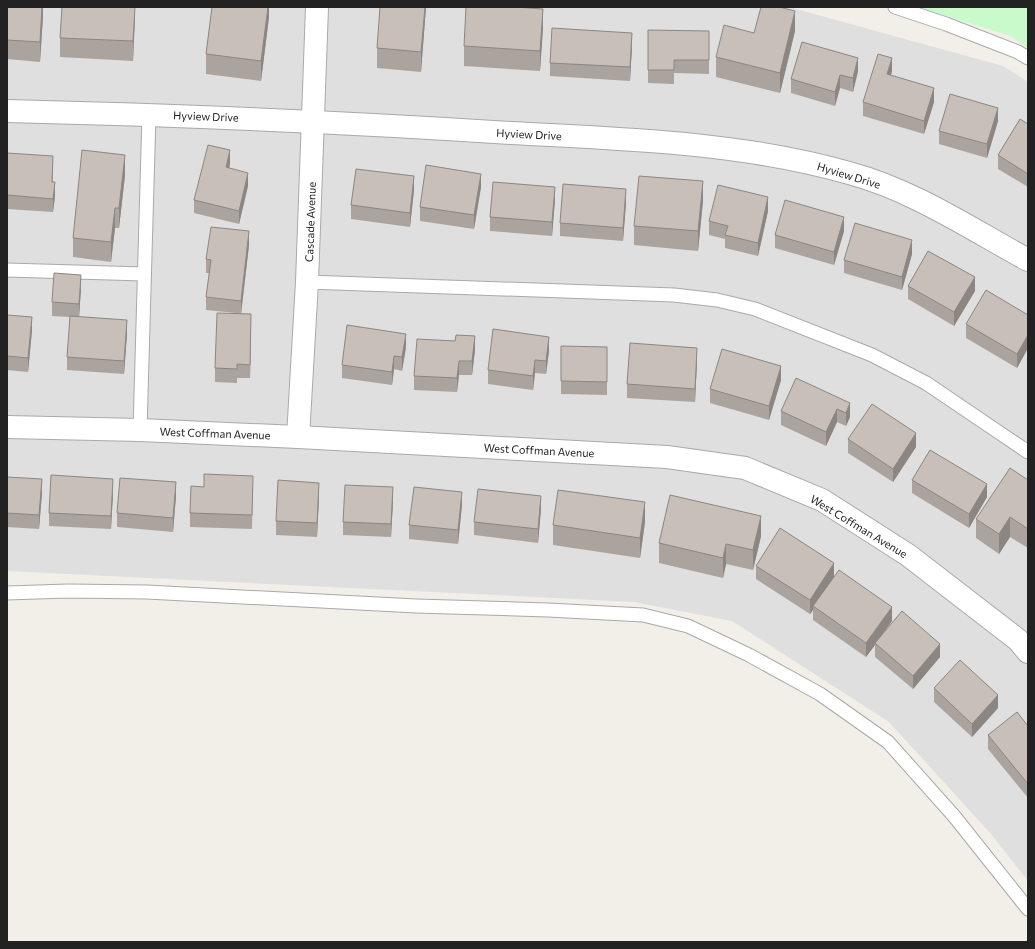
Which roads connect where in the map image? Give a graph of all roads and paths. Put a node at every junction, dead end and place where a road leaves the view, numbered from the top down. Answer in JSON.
{"nodes":[{"id":1,"x":317,"y":7,"type":"edge"},
{"id":2,"x":894,"y":7,"type":"edge"},
{"id":3,"x":1028,"y":58,"type":"edge"},
{"id":4,"x":7,"y":111,"type":"edge"},
{"id":5,"x":149,"y":114,"type":"junction"},
{"id":6,"x":313,"y":120,"type":"junction"},
{"id":7,"x":1028,"y":260,"type":"edge"},
{"id":8,"x":7,"y":270,"type":"edge"},
{"id":9,"x":144,"y":274,"type":"junction"},
{"id":10,"x":307,"y":282,"type":"junction"},
{"id":11,"x":7,"y":427,"type":"edge"},
{"id":12,"x":140,"y":430,"type":"junction"},
{"id":13,"x":298,"y":437,"type":"junction"},
{"id":14,"x":1028,"y":452,"type":"edge"},
{"id":15,"x":7,"y":593,"type":"edge"},
{"id":16,"x":1025,"y":641,"type":"edge"},
{"id":17,"x":1028,"y":909,"type":"edge"}],
"edges":[{"from":1,"to":6,"type":"street","name":"Cascade Avenue"},
{"from":2,"to":3,"type":"lane"},
{"from":4,"to":5,"type":"street","name":"Hyview Drive"},
{"from":5,"to":6,"type":"street","name":"Hyview Drive"},
{"from":5,"to":9,"type":"lane"},
{"from":6,"to":7,"type":"street","name":"Hyview Drive"},
{"from":6,"to":10,"type":"street","name":"Cascade Avenue"},
{"from":8,"to":9,"type":"lane"},
{"from":9,"to":12,"type":"lane"},
{"from":10,"to":13,"type":"street","name":"Cascade Avenue"},
{"from":10,"to":14,"type":"lane"},
{"from":11,"to":12,"type":"street","name":"West Coffman Avenue"},
{"from":12,"to":13,"type":"street","name":"West Coffman Avenue"},
{"from":13,"to":16,"type":"street","name":"West Coffman Avenue"},
{"from":15,"to":17,"type":"lane"}]}
